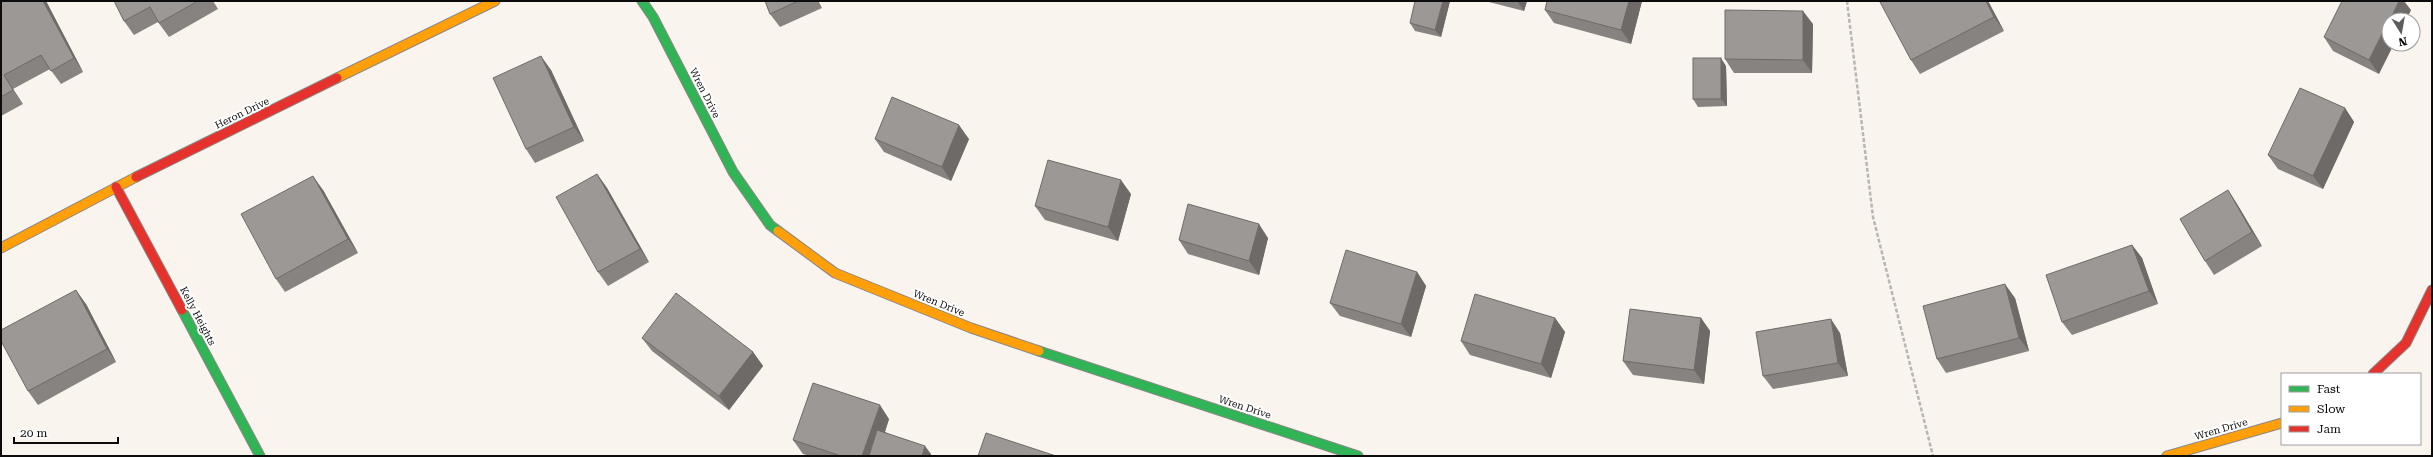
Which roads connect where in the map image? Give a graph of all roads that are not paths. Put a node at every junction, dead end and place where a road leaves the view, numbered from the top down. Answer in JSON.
{"nodes":[{"id":1,"x":495,"y":1,"type":"edge"},
{"id":2,"x":642,"y":1,"type":"edge"},
{"id":3,"x":116,"y":186,"type":"junction"},
{"id":4,"x":1,"y":248,"type":"edge"},
{"id":5,"x":2432,"y":290,"type":"edge"},
{"id":6,"x":2375,"y":373,"type":"edge"},
{"id":7,"x":2281,"y":423,"type":"edge"},
{"id":8,"x":260,"y":456,"type":"edge"},
{"id":9,"x":1358,"y":456,"type":"edge"},
{"id":10,"x":2167,"y":456,"type":"edge"}],
"edges":[{"from":1,"to":3,"type":"street","name":"Heron Drive"},
{"from":2,"to":9,"type":"street","name":"Wren Drive"},
{"from":3,"to":4,"type":"street","name":"Heron Drive"},
{"from":3,"to":8,"type":"street","name":"Kelly Heights"},
{"from":5,"to":6,"type":"street"},
{"from":7,"to":10,"type":"street","name":"Wren Drive"}]}
